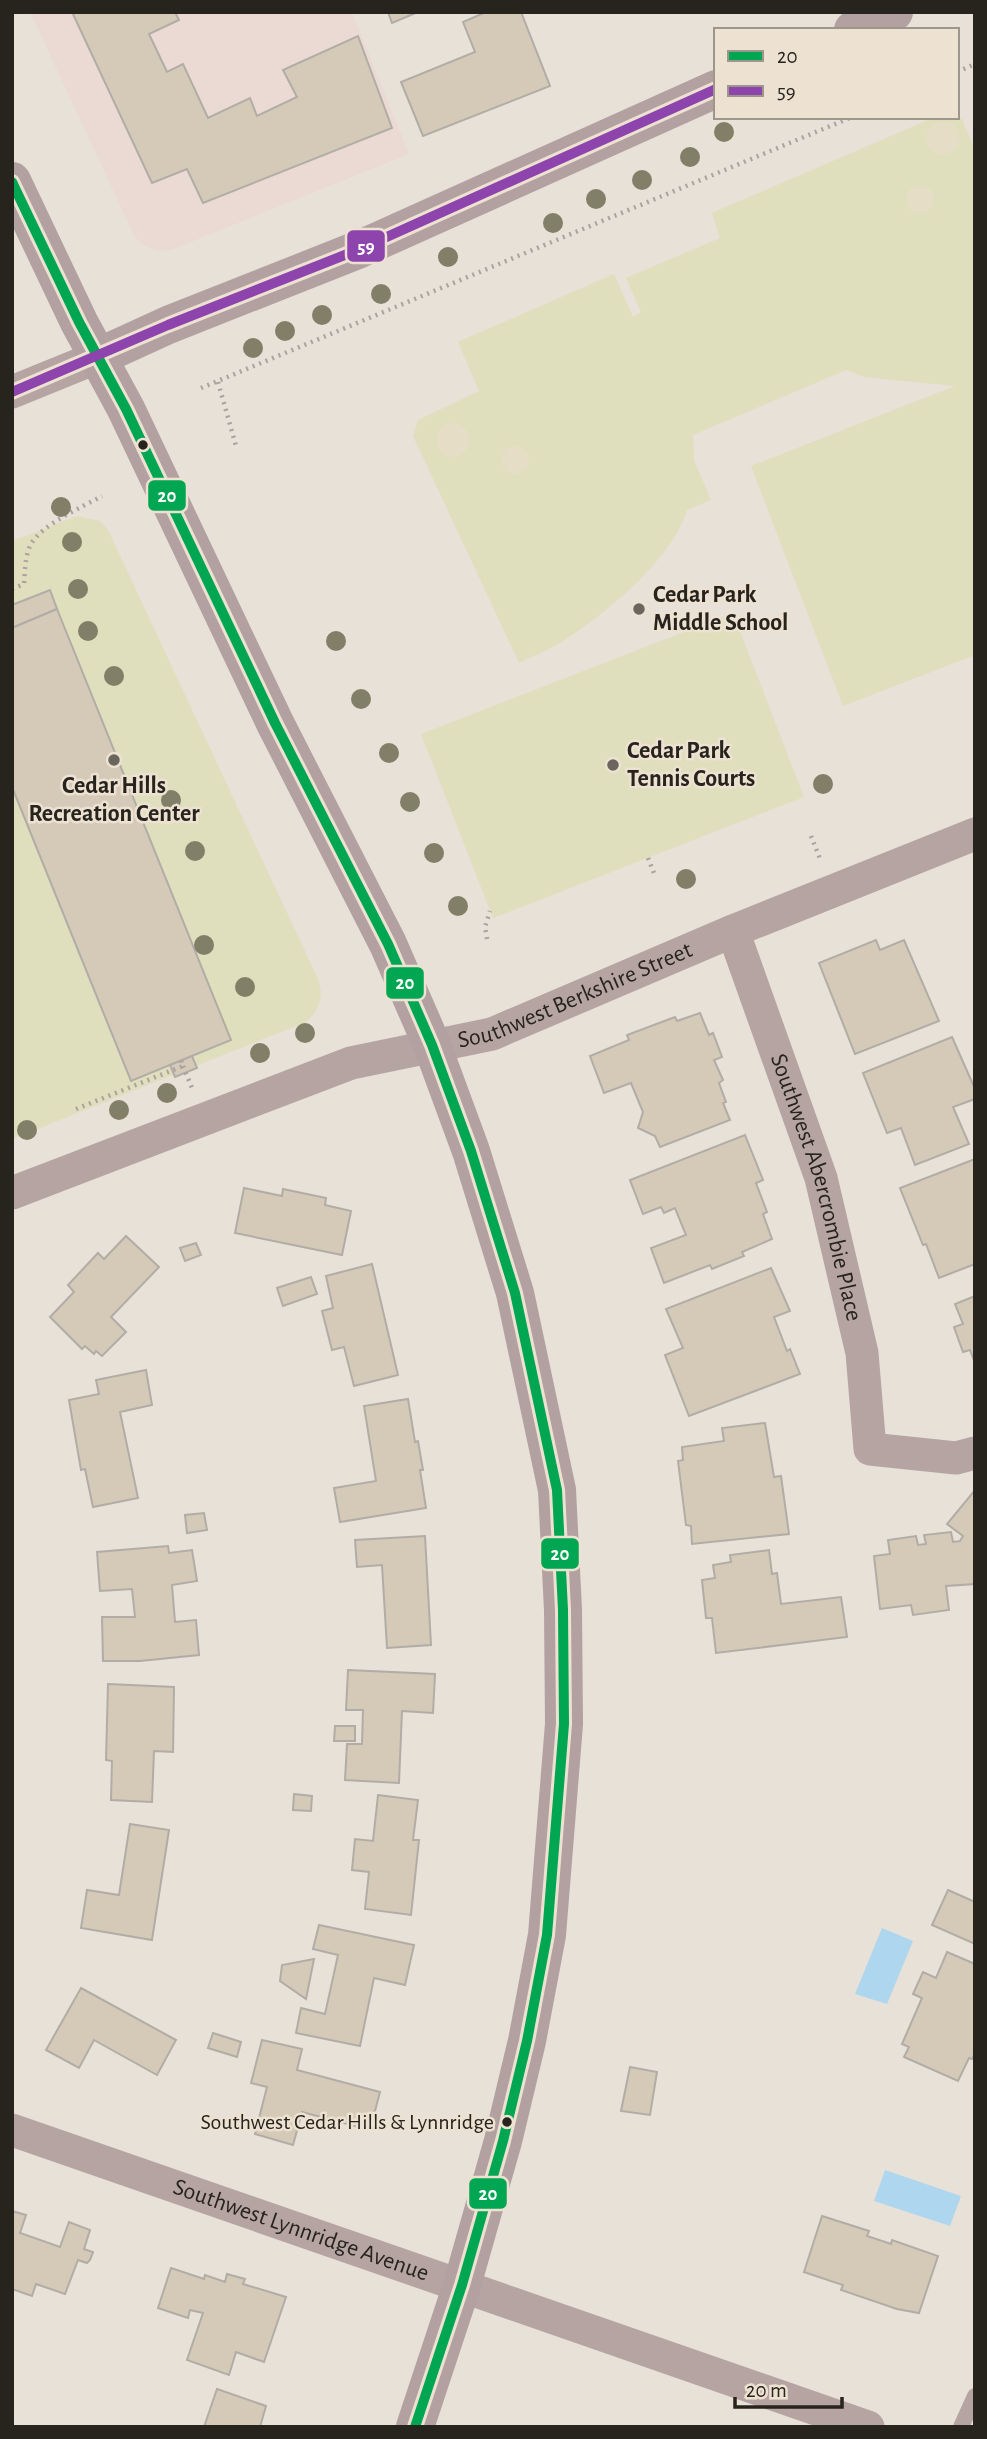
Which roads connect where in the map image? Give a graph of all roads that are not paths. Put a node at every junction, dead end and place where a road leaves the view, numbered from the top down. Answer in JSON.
{"nodes":[{"id":1,"x":894,"y":12,"type":"edge"},
{"id":2,"x":858,"y":28,"type":"edge"},
{"id":3,"x":714,"y":90,"type":"edge"},
{"id":4,"x":12,"y":181,"type":"edge"},
{"id":5,"x":98,"y":357,"type":"junction"},
{"id":6,"x":12,"y":391,"type":"edge"},
{"id":7,"x":975,"y":834,"type":"edge"},
{"id":8,"x":733,"y":931,"type":"junction"},
{"id":9,"x":432,"y":1045,"type":"junction"},
{"id":10,"x":12,"y":1193,"type":"edge"},
{"id":11,"x":975,"y":1453,"type":"edge"},
{"id":12,"x":12,"y":2130,"type":"edge"},
{"id":13,"x":462,"y":2285,"type":"junction"},
{"id":14,"x":975,"y":2396,"type":"edge"},
{"id":15,"x":415,"y":2427,"type":"edge"},
{"id":16,"x":868,"y":2427,"type":"edge"},
{"id":17,"x":961,"y":2427,"type":"edge"}],
"edges":[{"from":1,"to":2,"type":"main road"},
{"from":3,"to":5,"type":"main road"},
{"from":4,"to":5,"type":"main road"},
{"from":5,"to":6,"type":"street"},
{"from":5,"to":9,"type":"main road"},
{"from":7,"to":8,"type":"street","name":"Southwest Berkshire Street"},
{"from":8,"to":9,"type":"street","name":"Southwest Berkshire Street"},
{"from":8,"to":11,"type":"street","name":"Southwest Abercrombie Place"},
{"from":9,"to":10,"type":"street","name":"Southwest Berkshire Street"},
{"from":9,"to":13,"type":"main road"},
{"from":12,"to":13,"type":"street","name":"Southwest Lynnridge Avenue"},
{"from":13,"to":15,"type":"main road"},
{"from":13,"to":16,"type":"street","name":"Southwest Lynnridge Avenue"},
{"from":14,"to":17,"type":"lane"}]}
